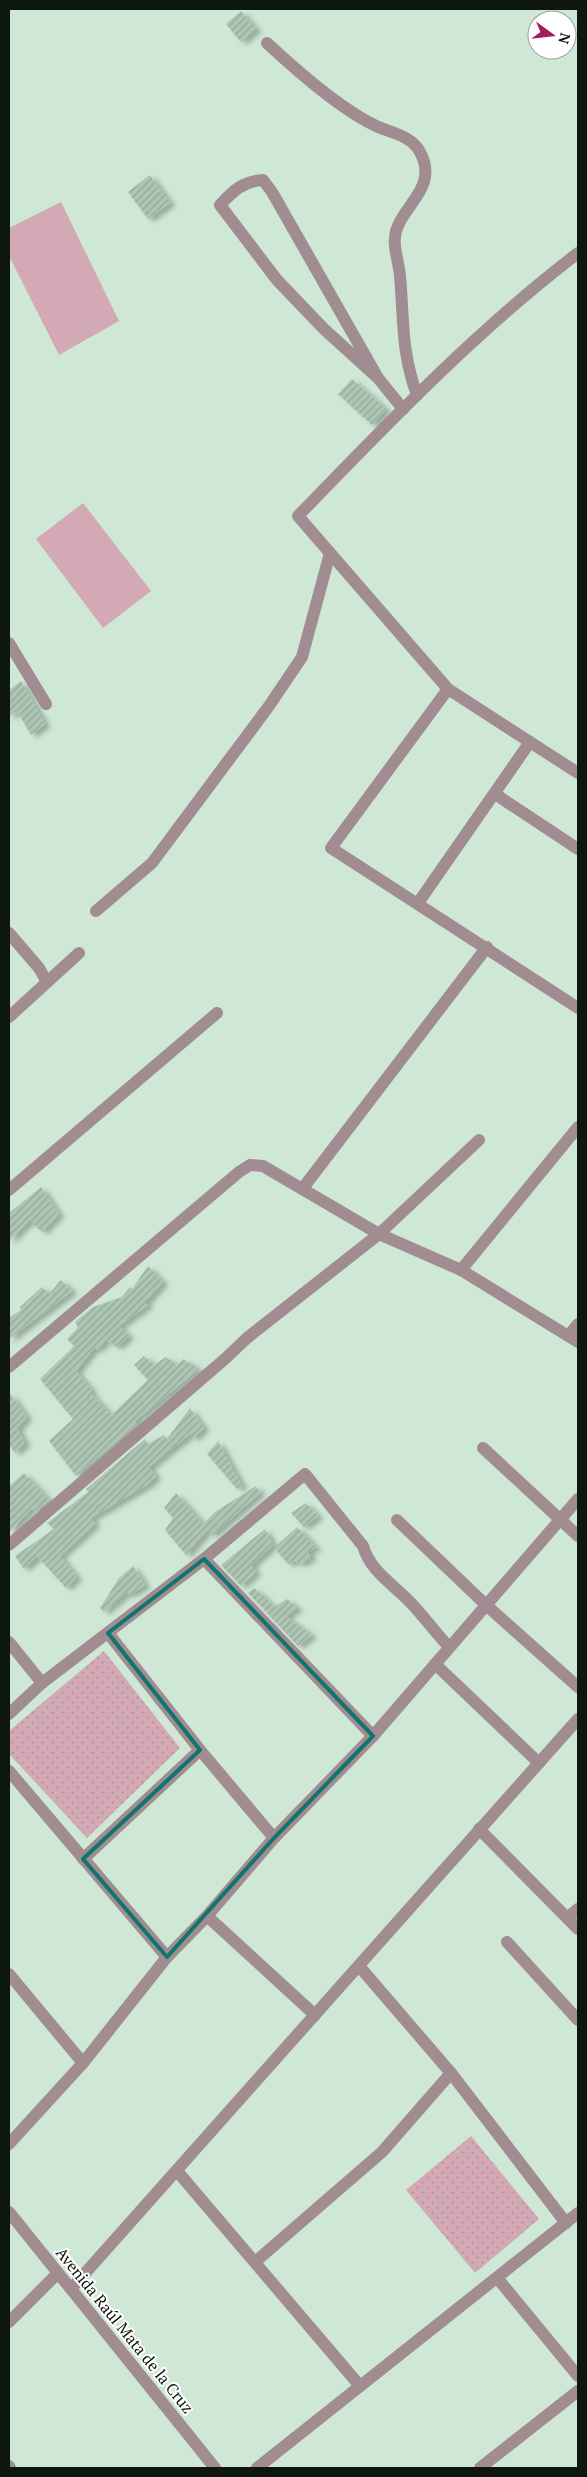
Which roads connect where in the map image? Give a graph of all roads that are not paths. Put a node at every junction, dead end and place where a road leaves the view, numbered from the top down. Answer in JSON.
{"nodes":[{"id":1,"x":267,"y":43,"type":"dead end"},
{"id":2,"x":578,"y":253,"type":"edge"},
{"id":3,"x":378,"y":378,"type":"junction"},
{"id":4,"x":417,"y":395,"type":"junction"},
{"id":5,"x":403,"y":409,"type":"junction"},
{"id":6,"x":330,"y":553,"type":"junction"},
{"id":7,"x":9,"y":644,"type":"edge"},
{"id":8,"x":448,"y":688,"type":"junction"},
{"id":9,"x":46,"y":704,"type":"dead end"},
{"id":10,"x":530,"y":742,"type":"junction"},
{"id":11,"x":578,"y":773,"type":"edge"},
{"id":12,"x":495,"y":794,"type":"junction"},
{"id":13,"x":578,"y":849,"type":"edge"},
{"id":14,"x":418,"y":903,"type":"junction"},
{"id":15,"x":96,"y":911,"type":"dead end"},
{"id":16,"x":9,"y":933,"type":"edge"},
{"id":17,"x":487,"y":947,"type":"junction"},
{"id":18,"x":79,"y":953,"type":"dead end"},
{"id":19,"x":47,"y":982,"type":"junction"},
{"id":20,"x":578,"y":1008,"type":"edge"},
{"id":21,"x":217,"y":1013,"type":"dead end"},
{"id":22,"x":9,"y":1017,"type":"edge"},
{"id":23,"x":578,"y":1127,"type":"edge"},
{"id":24,"x":479,"y":1140,"type":"dead end"},
{"id":25,"x":303,"y":1188,"type":"junction"},
{"id":26,"x":9,"y":1190,"type":"edge"},
{"id":27,"x":379,"y":1234,"type":"junction"},
{"id":28,"x":461,"y":1270,"type":"junction"},
{"id":29,"x":578,"y":1324,"type":"edge"},
{"id":30,"x":573,"y":1339,"type":"edge"},
{"id":31,"x":9,"y":1367,"type":"edge"},
{"id":32,"x":483,"y":1448,"type":"dead end"},
{"id":33,"x":578,"y":1499,"type":"edge"},
{"id":34,"x":397,"y":1520,"type":"dead end"},
{"id":35,"x":560,"y":1520,"type":"junction"},
{"id":36,"x":578,"y":1536,"type":"edge"},
{"id":37,"x":9,"y":1545,"type":"edge"},
{"id":38,"x":204,"y":1559,"type":"junction"},
{"id":39,"x":486,"y":1605,"type":"junction"},
{"id":40,"x":108,"y":1633,"type":"junction"},
{"id":41,"x":9,"y":1642,"type":"edge"},
{"id":42,"x":449,"y":1647,"type":"junction"},
{"id":43,"x":435,"y":1664,"type":"junction"},
{"id":44,"x":42,"y":1683,"type":"junction"},
{"id":45,"x":578,"y":1687,"type":"edge"},
{"id":46,"x":9,"y":1714,"type":"edge"},
{"id":47,"x":578,"y":1719,"type":"edge"},
{"id":48,"x":373,"y":1736,"type":"junction"},
{"id":49,"x":200,"y":1750,"type":"junction"},
{"id":50,"x":539,"y":1763,"type":"junction"},
{"id":51,"x":9,"y":1771,"type":"edge"},
{"id":52,"x":479,"y":1829,"type":"junction"},
{"id":53,"x":274,"y":1838,"type":"junction"},
{"id":54,"x":83,"y":1859,"type":"junction"},
{"id":55,"x":578,"y":1909,"type":"edge"},
{"id":56,"x":207,"y":1916,"type":"junction"},
{"id":57,"x":567,"y":1918,"type":"junction"},
{"id":58,"x":578,"y":1928,"type":"edge"},
{"id":59,"x":508,"y":1942,"type":"dead end"},
{"id":60,"x":167,"y":1958,"type":"junction"},
{"id":61,"x":359,"y":1966,"type":"junction"},
{"id":62,"x":9,"y":1974,"type":"edge"},
{"id":63,"x":315,"y":2015,"type":"junction"},
{"id":64,"x":578,"y":2020,"type":"edge"},
{"id":65,"x":83,"y":2064,"type":"junction"},
{"id":66,"x":451,"y":2073,"type":"junction"},
{"id":67,"x":9,"y":2144,"type":"edge"},
{"id":68,"x":177,"y":2171,"type":"junction"},
{"id":69,"x":9,"y":2212,"type":"edge"},
{"id":70,"x":578,"y":2213,"type":"edge"},
{"id":71,"x":566,"y":2223,"type":"junction"},
{"id":72,"x":255,"y":2262,"type":"junction"},
{"id":73,"x":58,"y":2273,"type":"junction"},
{"id":74,"x":498,"y":2279,"type":"junction"},
{"id":75,"x":71,"y":2290,"type":"junction"},
{"id":76,"x":9,"y":2322,"type":"edge"},
{"id":77,"x":578,"y":2376,"type":"edge"},
{"id":78,"x":360,"y":2386,"type":"junction"},
{"id":79,"x":578,"y":2391,"type":"edge"},
{"id":80,"x":215,"y":2468,"type":"edge"},
{"id":81,"x":257,"y":2468,"type":"edge"},
{"id":82,"x":480,"y":2468,"type":"edge"}],
"edges":[{"from":1,"to":4,"type":"street"},
{"from":2,"to":4,"type":"street"},
{"from":3,"to":3,"type":"street"},
{"from":3,"to":5,"type":"street"},
{"from":4,"to":5,"type":"street"},
{"from":5,"to":6,"type":"street"},
{"from":6,"to":8,"type":"street"},
{"from":6,"to":15,"type":"street"},
{"from":7,"to":9,"type":"street"},
{"from":8,"to":10,"type":"street"},
{"from":8,"to":14,"type":"street"},
{"from":10,"to":11,"type":"street"},
{"from":10,"to":12,"type":"street"},
{"from":12,"to":13,"type":"street"},
{"from":12,"to":14,"type":"street"},
{"from":14,"to":17,"type":"street"},
{"from":16,"to":19,"type":"street"},
{"from":17,"to":20,"type":"street"},
{"from":17,"to":25,"type":"street"},
{"from":18,"to":19,"type":"street"},
{"from":19,"to":22,"type":"street"},
{"from":21,"to":26,"type":"street"},
{"from":23,"to":28,"type":"street"},
{"from":24,"to":27,"type":"street"},
{"from":25,"to":27,"type":"street"},
{"from":25,"to":31,"type":"street"},
{"from":27,"to":28,"type":"street"},
{"from":27,"to":37,"type":"street"},
{"from":28,"to":30,"type":"street"},
{"from":29,"to":30,"type":"street"},
{"from":32,"to":35,"type":"street"},
{"from":33,"to":35,"type":"street"},
{"from":34,"to":39,"type":"street"},
{"from":35,"to":36,"type":"street"},
{"from":35,"to":39,"type":"street"},
{"from":38,"to":40,"type":"street"},
{"from":38,"to":42,"type":"street"},
{"from":38,"to":48,"type":"street"},
{"from":39,"to":42,"type":"street"},
{"from":39,"to":45,"type":"street"},
{"from":40,"to":44,"type":"street"},
{"from":40,"to":49,"type":"street"},
{"from":41,"to":44,"type":"street"},
{"from":42,"to":43,"type":"street"},
{"from":43,"to":48,"type":"street"},
{"from":43,"to":50,"type":"street"},
{"from":44,"to":46,"type":"street"},
{"from":47,"to":50,"type":"street"},
{"from":48,"to":53,"type":"street"},
{"from":49,"to":53,"type":"street"},
{"from":49,"to":54,"type":"street"},
{"from":50,"to":52,"type":"street"},
{"from":51,"to":54,"type":"street"},
{"from":52,"to":57,"type":"street"},
{"from":52,"to":61,"type":"street"},
{"from":53,"to":56,"type":"street"},
{"from":54,"to":60,"type":"street"},
{"from":55,"to":57,"type":"street"},
{"from":56,"to":60,"type":"street"},
{"from":56,"to":63,"type":"street"},
{"from":57,"to":58,"type":"street"},
{"from":59,"to":64,"type":"street"},
{"from":60,"to":65,"type":"street"},
{"from":61,"to":63,"type":"street"},
{"from":61,"to":66,"type":"street"},
{"from":62,"to":65,"type":"street"},
{"from":63,"to":68,"type":"street"},
{"from":65,"to":67,"type":"street"},
{"from":66,"to":71,"type":"street"},
{"from":66,"to":72,"type":"street"},
{"from":68,"to":72,"type":"street"},
{"from":68,"to":75,"type":"street"},
{"from":69,"to":73,"type":"street","name":"Avenida Raúl Mata de la Cruz"},
{"from":70,"to":71,"type":"street"},
{"from":71,"to":74,"type":"street"},
{"from":72,"to":78,"type":"street"},
{"from":73,"to":75,"type":"street","name":"Avenida Raúl Mata de la Cruz"},
{"from":73,"to":76,"type":"street"},
{"from":74,"to":77,"type":"street"},
{"from":74,"to":78,"type":"street"},
{"from":75,"to":80,"type":"street","name":"Avenida Raúl Mata de la Cruz"},
{"from":78,"to":81,"type":"street"},
{"from":79,"to":82,"type":"street"}]}
